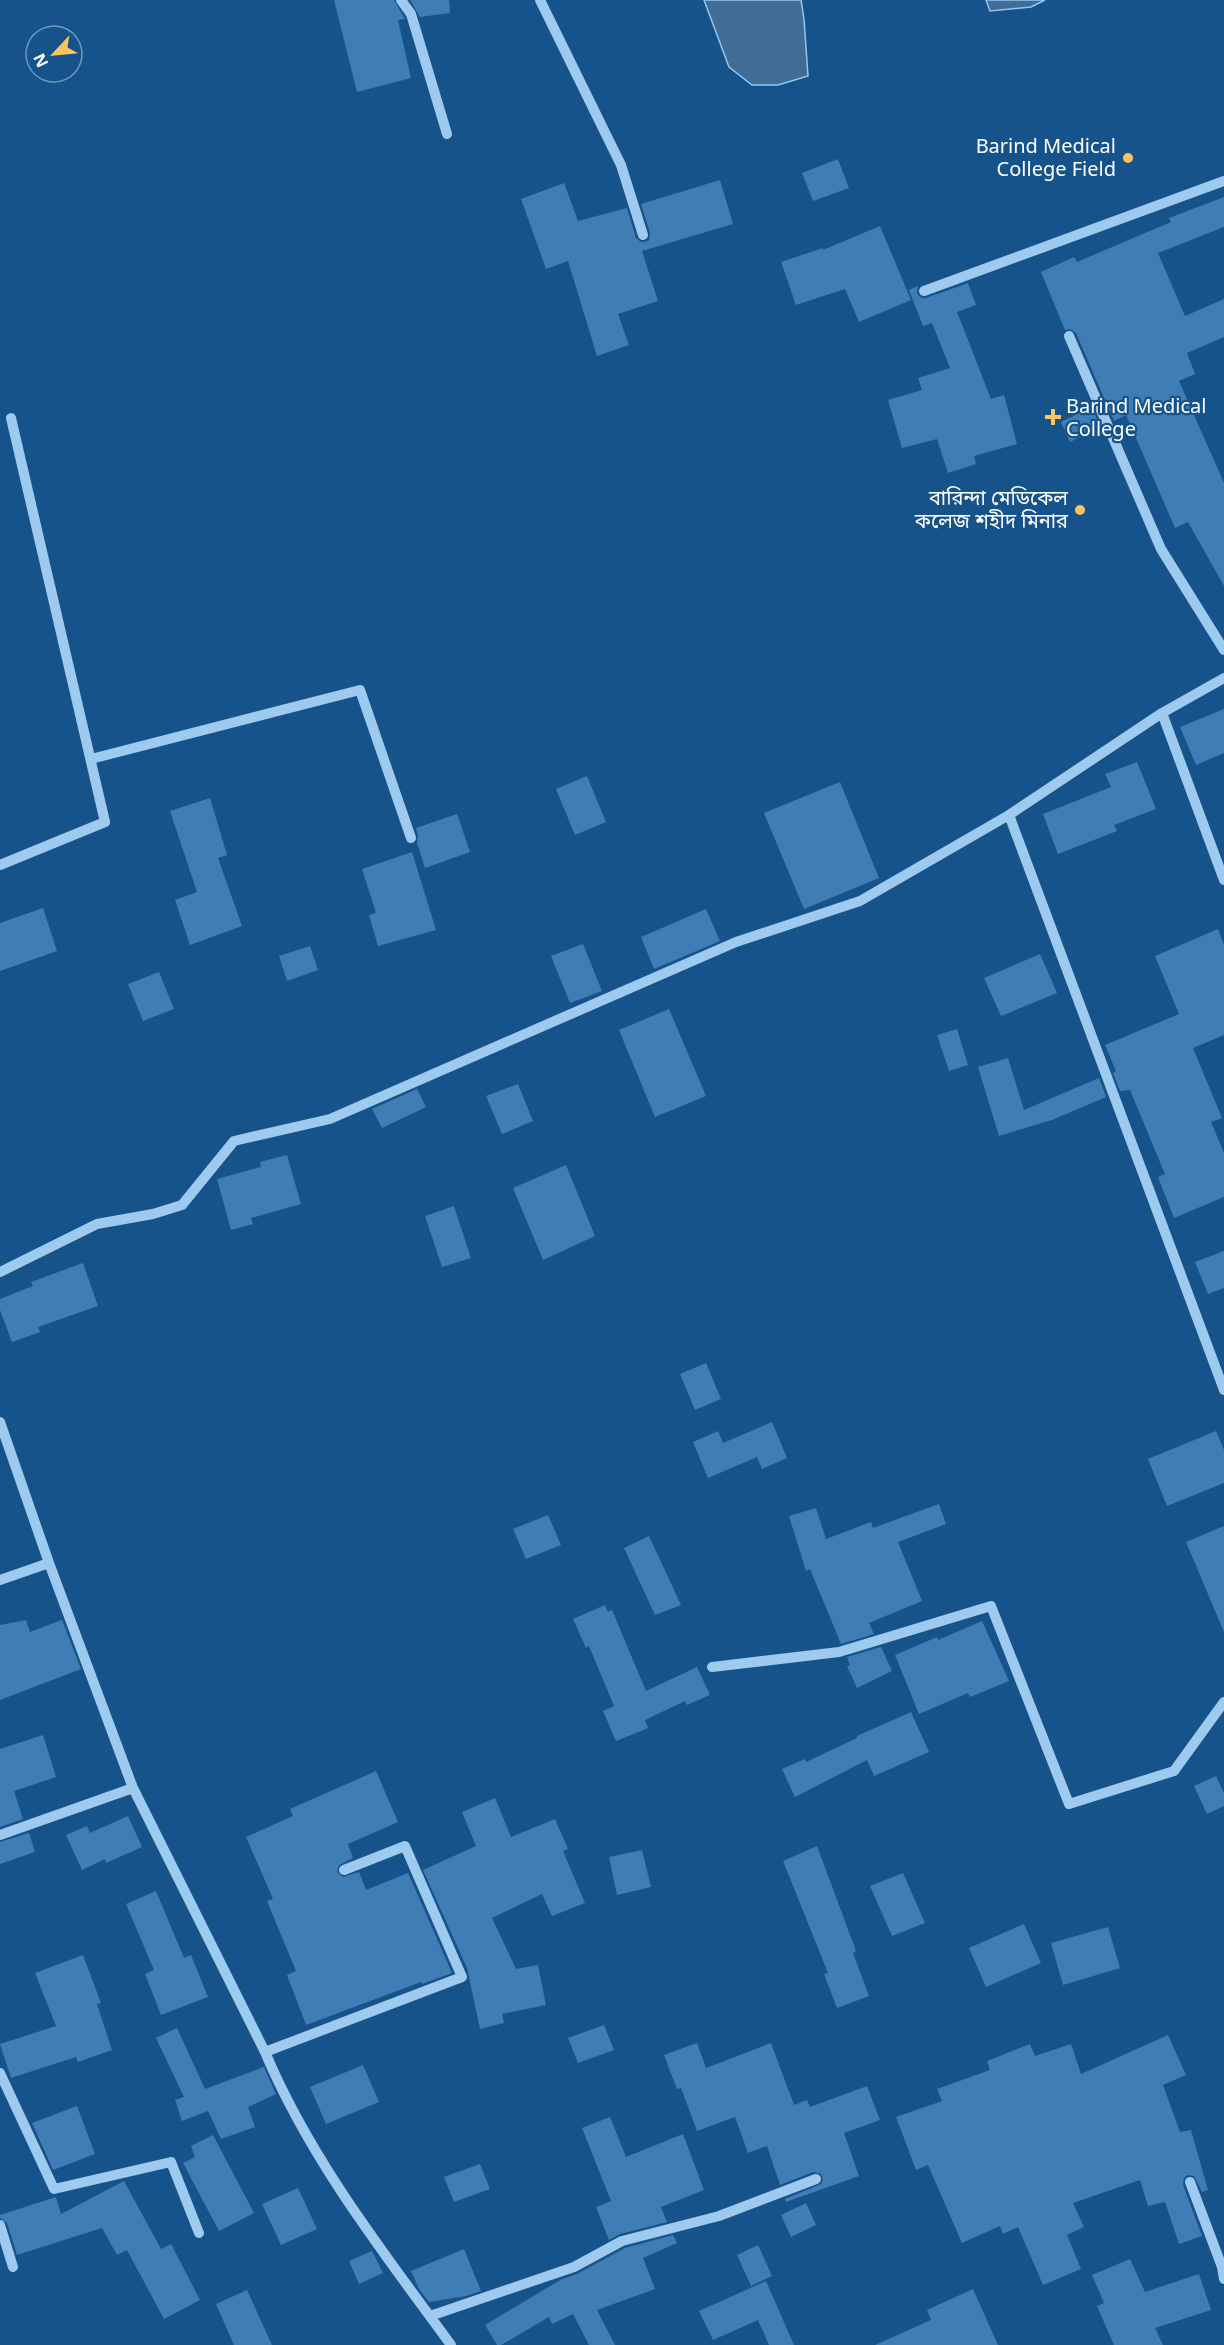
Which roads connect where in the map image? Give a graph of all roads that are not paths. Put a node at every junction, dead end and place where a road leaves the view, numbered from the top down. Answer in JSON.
{"nodes":[{"id":1,"x":401,"y":0,"type":"edge"},
{"id":2,"x":540,"y":0,"type":"edge"},
{"id":3,"x":447,"y":134,"type":"dead end"},
{"id":4,"x":1224,"y":181,"type":"edge"},
{"id":5,"x":643,"y":235,"type":"dead end"},
{"id":6,"x":924,"y":291,"type":"dead end"},
{"id":7,"x":1069,"y":336,"type":"dead end"},
{"id":8,"x":11,"y":418,"type":"dead end"},
{"id":9,"x":1224,"y":650,"type":"edge"},
{"id":10,"x":1224,"y":678,"type":"edge"},
{"id":11,"x":1162,"y":713,"type":"junction"},
{"id":12,"x":91,"y":759,"type":"junction"},
{"id":13,"x":1009,"y":815,"type":"junction"},
{"id":14,"x":411,"y":838,"type":"dead end"},
{"id":15,"x":0,"y":865,"type":"edge"},
{"id":16,"x":1224,"y":880,"type":"edge"},
{"id":17,"x":0,"y":1272,"type":"edge"},
{"id":18,"x":1224,"y":1390,"type":"edge"},
{"id":19,"x":0,"y":1422,"type":"edge"},
{"id":20,"x":49,"y":1563,"type":"junction"},
{"id":21,"x":0,"y":1580,"type":"edge"},
{"id":22,"x":712,"y":1667,"type":"dead end"},
{"id":23,"x":1224,"y":1702,"type":"edge"},
{"id":24,"x":133,"y":1788,"type":"junction"},
{"id":25,"x":0,"y":1835,"type":"edge"},
{"id":26,"x":344,"y":1870,"type":"dead end"},
{"id":27,"x":265,"y":2052,"type":"junction"},
{"id":28,"x":1,"y":2080,"type":"edge"},
{"id":29,"x":816,"y":2179,"type":"dead end"},
{"id":30,"x":1190,"y":2182,"type":"dead end"},
{"id":31,"x":0,"y":2225,"type":"edge"},
{"id":32,"x":199,"y":2233,"type":"dead end"},
{"id":33,"x":13,"y":2267,"type":"dead end"},
{"id":34,"x":1224,"y":2279,"type":"edge"},
{"id":35,"x":430,"y":2316,"type":"junction"},
{"id":36,"x":451,"y":2345,"type":"edge"}],
"edges":[{"from":1,"to":3,"type":"street"},
{"from":2,"to":5,"type":"street"},
{"from":4,"to":6,"type":"street"},
{"from":7,"to":9,"type":"street"},
{"from":8,"to":12,"type":"street"},
{"from":10,"to":11,"type":"street"},
{"from":11,"to":13,"type":"street"},
{"from":11,"to":16,"type":"street"},
{"from":12,"to":14,"type":"street"},
{"from":12,"to":15,"type":"street"},
{"from":13,"to":17,"type":"street"},
{"from":13,"to":18,"type":"street"},
{"from":19,"to":20,"type":"street"},
{"from":20,"to":21,"type":"street"},
{"from":20,"to":24,"type":"street"},
{"from":22,"to":23,"type":"street"},
{"from":24,"to":25,"type":"street"},
{"from":24,"to":27,"type":"street"},
{"from":26,"to":27,"type":"street"},
{"from":27,"to":35,"type":"street"},
{"from":28,"to":32,"type":"street"},
{"from":29,"to":35,"type":"street"},
{"from":30,"to":34,"type":"street"},
{"from":31,"to":33,"type":"street"},
{"from":35,"to":36,"type":"street"}]}
